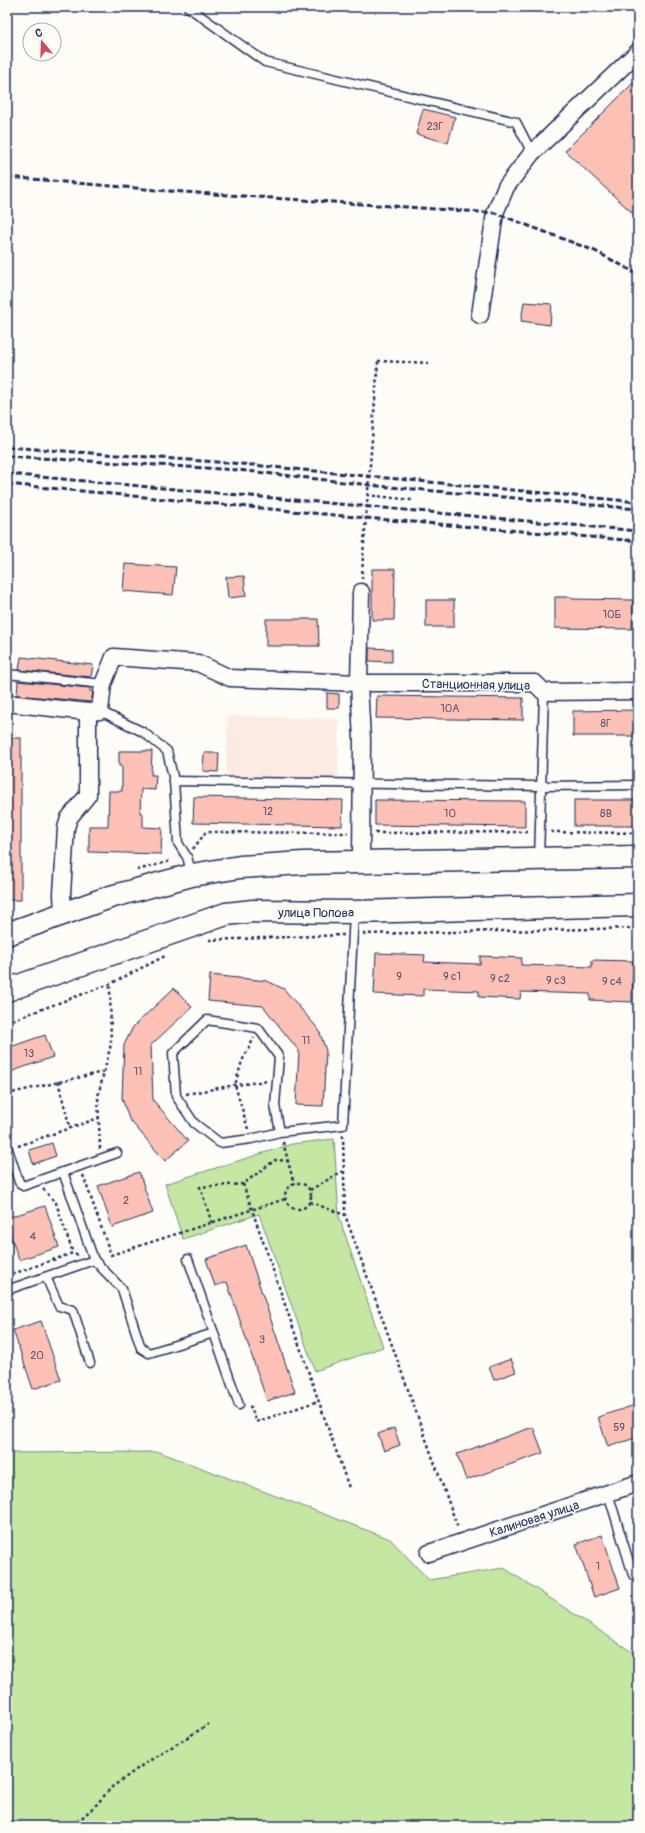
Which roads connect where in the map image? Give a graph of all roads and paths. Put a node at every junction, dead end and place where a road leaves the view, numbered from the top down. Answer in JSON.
{"nodes":[{"id":1,"x":188,"y":7,"type":"edge"},
{"id":2,"x":638,"y":52,"type":"edge"},
{"id":3,"x":532,"y":153,"type":"junction"},
{"id":4,"x":480,"y":315,"type":"dead end"},
{"id":5,"x":431,"y":363,"type":"dead end"},
{"id":6,"x":367,"y":495,"type":"junction"},
{"id":7,"x":412,"y":500,"type":"dead end"},
{"id":8,"x":361,"y":592,"type":"joint"},
{"id":9,"x":7,"y":674,"type":"edge"},
{"id":10,"x":359,"y":683,"type":"junction"},
{"id":11,"x":103,"y":684,"type":"junction"},
{"id":12,"x":638,"y":691,"type":"edge"},
{"id":13,"x":544,"y":692,"type":"junction"},
{"id":14,"x":7,"y":703,"type":"edge"},
{"id":15,"x":94,"y":711,"type":"junction"},
{"id":16,"x":174,"y":781,"type":"junction"},
{"id":17,"x":362,"y":783,"type":"junction"},
{"id":18,"x":638,"y":785,"type":"edge"},
{"id":19,"x":542,"y":786,"type":"junction"},
{"id":20,"x":540,"y":832,"type":"junction"},
{"id":21,"x":638,"y":833,"type":"edge"},
{"id":22,"x":638,"y":857,"type":"edge"},
{"id":23,"x":539,"y":859,"type":"junction"},
{"id":24,"x":360,"y":862,"type":"junction"},
{"id":25,"x":192,"y":875,"type":"junction"},
{"id":26,"x":638,"y":905,"type":"edge"},
{"id":27,"x":354,"y":912,"type":"junction"},
{"id":28,"x":63,"y":914,"type":"junction"},
{"id":29,"x":638,"y":928,"type":"edge"},
{"id":30,"x":7,"y":934,"type":"edge"},
{"id":31,"x":352,"y":935,"type":"junction"},
{"id":32,"x":203,"y":942,"type":"dead end"},
{"id":33,"x":168,"y":954,"type":"dead end"},
{"id":34,"x":110,"y":984,"type":"junction"},
{"id":35,"x":7,"y":990,"type":"edge"},
{"id":36,"x":7,"y":1022,"type":"edge"},
{"id":37,"x":258,"y":1028,"type":"junction"},
{"id":38,"x":103,"y":1072,"type":"junction"},
{"id":39,"x":278,"y":1080,"type":"junction"},
{"id":40,"x":58,"y":1081,"type":"junction"},
{"id":41,"x":235,"y":1085,"type":"junction"},
{"id":42,"x":7,"y":1094,"type":"edge"},
{"id":43,"x":176,"y":1096,"type":"junction"},
{"id":44,"x":99,"y":1118,"type":"junction"},
{"id":45,"x":343,"y":1125,"type":"junction"},
{"id":46,"x":70,"y":1128,"type":"junction"},
{"id":47,"x":280,"y":1132,"type":"junction"},
{"id":48,"x":251,"y":1139,"type":"junction"},
{"id":49,"x":8,"y":1148,"type":"edge"},
{"id":50,"x":117,"y":1153,"type":"dead end"},
{"id":51,"x":100,"y":1159,"type":"junction"},
{"id":52,"x":289,"y":1161,"type":"junction"},
{"id":53,"x":80,"y":1166,"type":"junction"},
{"id":54,"x":343,"y":1171,"type":"junction"},
{"id":55,"x":63,"y":1172,"type":"junction"},
{"id":56,"x":36,"y":1182,"type":"junction"},
{"id":57,"x":244,"y":1184,"type":"junction"},
{"id":58,"x":294,"y":1184,"type":"junction"},
{"id":59,"x":310,"y":1190,"type":"junction"},
{"id":60,"x":285,"y":1199,"type":"junction"},
{"id":61,"x":310,"y":1202,"type":"junction"},
{"id":62,"x":253,"y":1210,"type":"junction"},
{"id":63,"x":345,"y":1215,"type":"junction"},
{"id":64,"x":212,"y":1223,"type":"junction"},
{"id":65,"x":74,"y":1253,"type":"dead end"},
{"id":66,"x":188,"y":1258,"type":"dead end"},
{"id":67,"x":94,"y":1260,"type":"junction"},
{"id":68,"x":46,"y":1276,"type":"junction"},
{"id":69,"x":7,"y":1290,"type":"edge"},
{"id":70,"x":214,"y":1333,"type":"junction"},
{"id":71,"x":90,"y":1363,"type":"dead end"},
{"id":72,"x":7,"y":1388,"type":"edge"},
{"id":73,"x":9,"y":1392,"type":"dead end"},
{"id":74,"x":318,"y":1401,"type":"junction"},
{"id":75,"x":239,"y":1405,"type":"joint"},
{"id":76,"x":638,"y":1483,"type":"edge"},
{"id":77,"x":349,"y":1488,"type":"dead end"},
{"id":78,"x":608,"y":1493,"type":"junction"},
{"id":79,"x":462,"y":1542,"type":"junction"},
{"id":80,"x":429,"y":1553,"type":"dead end"},
{"id":81,"x":633,"y":1575,"type":"dead end"},
{"id":82,"x":209,"y":1724,"type":"dead end"},
{"id":83,"x":72,"y":1826,"type":"edge"}],
"edges":[{"from":1,"to":3,"type":"lane"},
{"from":2,"to":3,"type":"street"},
{"from":3,"to":4,"type":"street"},
{"from":5,"to":6,"type":"path","bridge":true},
{"from":6,"to":7,"type":"path"},
{"from":6,"to":8,"type":"path","bridge":true},
{"from":8,"to":10,"type":"street"},
{"from":9,"to":11,"type":"lane"},
{"from":10,"to":11,"type":"street","name":"Станционная улица"},
{"from":10,"to":13,"type":"street","name":"Станционная улица"},
{"from":10,"to":17,"type":"street"},
{"from":11,"to":15,"type":"street"},
{"from":12,"to":13,"type":"street","name":"Станционная улица"},
{"from":13,"to":19,"type":"lane"},
{"from":14,"to":15,"type":"street"},
{"from":15,"to":16,"type":"lane"},
{"from":15,"to":28,"type":"street"},
{"from":16,"to":17,"type":"lane"},
{"from":16,"to":25,"type":"lane"},
{"from":17,"to":19,"type":"lane"},
{"from":17,"to":24,"type":"street"},
{"from":18,"to":19,"type":"lane"},
{"from":19,"to":20,"type":"lane"},
{"from":20,"to":21,"type":"path"},
{"from":20,"to":23,"type":"lane"},
{"from":22,"to":23,"type":"street"},
{"from":23,"to":24,"type":"street"},
{"from":24,"to":25,"type":"street"},
{"from":25,"to":28,"type":"street"},
{"from":26,"to":27,"type":"street","name":"улица Попова"},
{"from":27,"to":31,"type":"lane"},
{"from":27,"to":35,"type":"street","name":"улица Попова"},
{"from":28,"to":30,"type":"street"},
{"from":29,"to":31,"type":"path"},
{"from":31,"to":32,"type":"path"},
{"from":31,"to":45,"type":"lane"},
{"from":33,"to":34,"type":"path"},
{"from":34,"to":36,"type":"path"},
{"from":34,"to":38,"type":"path"},
{"from":37,"to":39,"type":"lane"},
{"from":37,"to":41,"type":"path"},
{"from":37,"to":43,"type":"lane"},
{"from":38,"to":40,"type":"path"},
{"from":38,"to":44,"type":"path"},
{"from":39,"to":41,"type":"path"},
{"from":39,"to":47,"type":"lane"},
{"from":40,"to":42,"type":"path"},
{"from":40,"to":46,"type":"path"},
{"from":41,"to":43,"type":"path"},
{"from":41,"to":48,"type":"path"},
{"from":43,"to":48,"type":"lane"},
{"from":44,"to":46,"type":"path"},
{"from":44,"to":51,"type":"path"},
{"from":45,"to":47,"type":"lane"},
{"from":45,"to":54,"type":"path"},
{"from":46,"to":49,"type":"path"},
{"from":47,"to":48,"type":"lane"},
{"from":47,"to":52,"type":"path"},
{"from":49,"to":56,"type":"lane"},
{"from":50,"to":51,"type":"lane"},
{"from":51,"to":53,"type":"lane"},
{"from":52,"to":57,"type":"path"},
{"from":52,"to":58,"type":"path"},
{"from":53,"to":55,"type":"lane"},
{"from":53,"to":64,"type":"path"},
{"from":54,"to":59,"type":"path"},
{"from":54,"to":63,"type":"path"},
{"from":55,"to":56,"type":"lane"},
{"from":55,"to":67,"type":"lane"},
{"from":56,"to":65,"type":"path"},
{"from":57,"to":62,"type":"path"},
{"from":57,"to":64,"type":"path"},
{"from":58,"to":59,"type":"path"},
{"from":58,"to":60,"type":"path"},
{"from":59,"to":61,"type":"path"},
{"from":60,"to":61,"type":"path"},
{"from":60,"to":62,"type":"path"},
{"from":61,"to":63,"type":"path"},
{"from":62,"to":64,"type":"path"},
{"from":62,"to":74,"type":"path"},
{"from":63,"to":79,"type":"path"},
{"from":66,"to":70,"type":"lane"},
{"from":67,"to":68,"type":"lane"},
{"from":67,"to":70,"type":"lane"},
{"from":68,"to":69,"type":"lane"},
{"from":68,"to":71,"type":"lane"},
{"from":70,"to":75,"type":"lane"},
{"from":72,"to":73,"type":"path"},
{"from":74,"to":75,"type":"path"},
{"from":74,"to":77,"type":"path"},
{"from":76,"to":78,"type":"street","name":"Калиновая улица"},
{"from":78,"to":79,"type":"street","name":"Калиновая улица"},
{"from":78,"to":81,"type":"lane"},
{"from":79,"to":80,"type":"street","name":"Калиновая улица"},
{"from":82,"to":83,"type":"path"}]}
